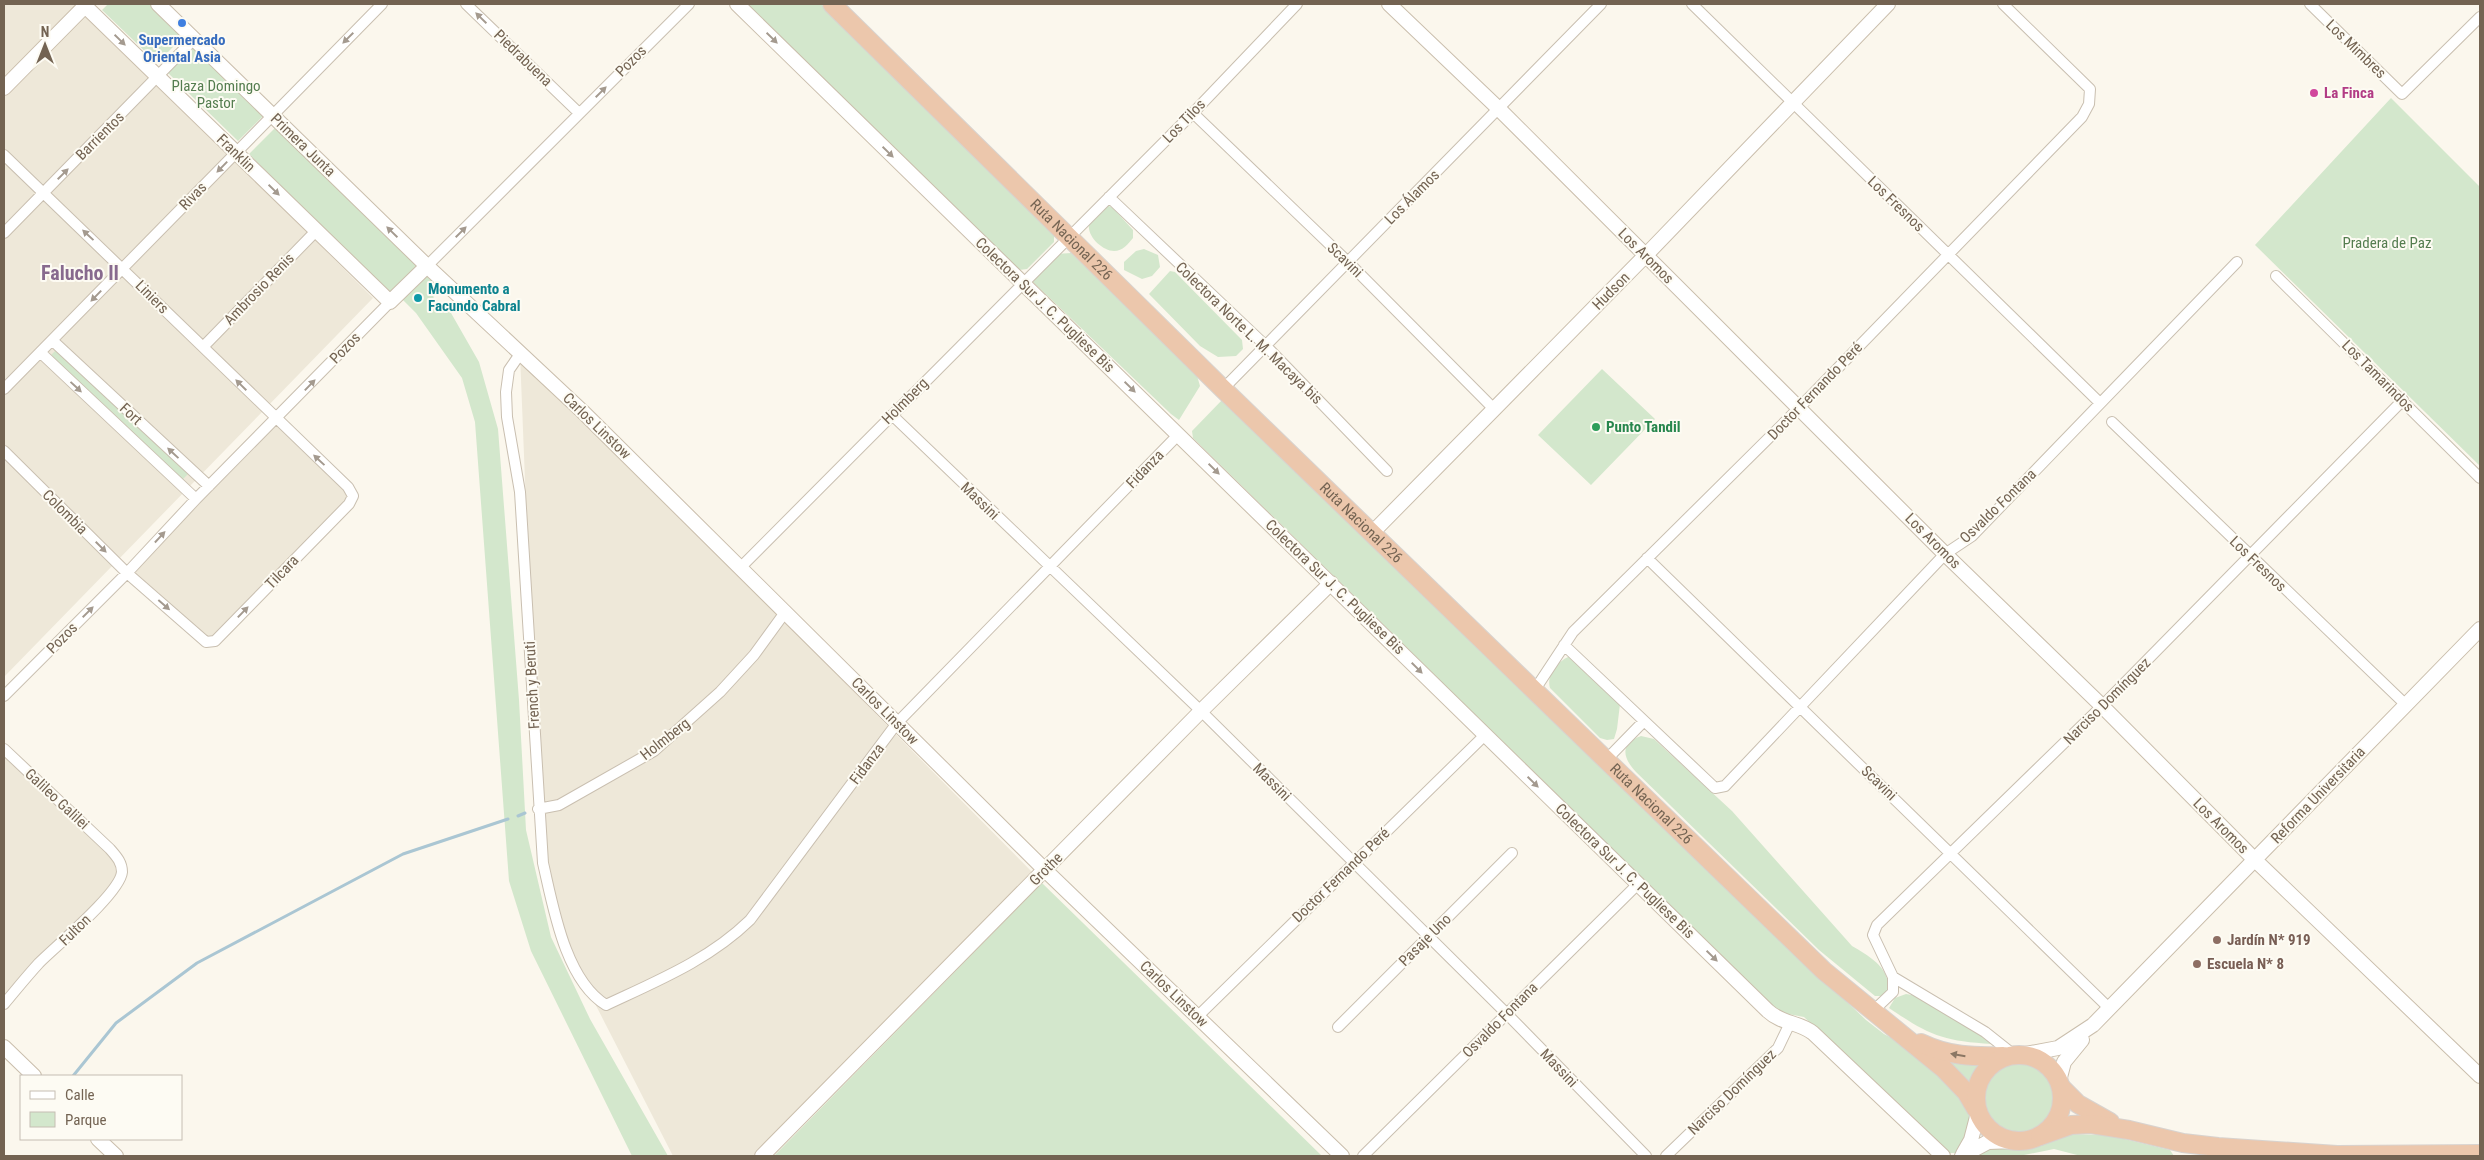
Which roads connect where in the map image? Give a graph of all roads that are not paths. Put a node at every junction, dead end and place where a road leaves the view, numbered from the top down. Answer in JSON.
{"nodes":[{"id":1,"x":85,"y":4,"type":"edge"},
{"id":2,"x":158,"y":4,"type":"edge"},
{"id":3,"x":382,"y":4,"type":"edge"},
{"id":4,"x":466,"y":4,"type":"edge"},
{"id":5,"x":689,"y":4,"type":"edge"},
{"id":6,"x":737,"y":4,"type":"edge"},
{"id":7,"x":832,"y":4,"type":"edge"},
{"id":8,"x":1297,"y":4,"type":"edge"},
{"id":9,"x":1388,"y":4,"type":"edge"},
{"id":10,"x":1601,"y":4,"type":"edge"},
{"id":11,"x":1692,"y":4,"type":"edge"},
{"id":12,"x":1888,"y":4,"type":"edge"},
{"id":13,"x":2002,"y":4,"type":"edge"},
{"id":14,"x":2310,"y":4,"type":"edge"},
{"id":15,"x":2480,"y":17,"type":"edge"},
{"id":16,"x":195,"y":38,"type":"junction"},
{"id":17,"x":158,"y":77,"type":"junction"},
{"id":18,"x":4,"y":88,"type":"edge"},
{"id":19,"x":1793,"y":103,"type":"junction"},
{"id":20,"x":1499,"y":109,"type":"junction"},
{"id":21,"x":579,"y":113,"type":"junction"},
{"id":22,"x":1193,"y":113,"type":"junction"},
{"id":23,"x":272,"y":115,"type":"junction"},
{"id":24,"x":235,"y":153,"type":"junction"},
{"id":25,"x":4,"y":155,"type":"edge"},
{"id":26,"x":43,"y":194,"type":"junction"},
{"id":27,"x":1108,"y":197,"type":"junction"},
{"id":28,"x":316,"y":231,"type":"junction"},
{"id":29,"x":4,"y":233,"type":"edge"},
{"id":30,"x":1069,"y":235,"type":"junction"},
{"id":31,"x":1947,"y":254,"type":"junction"},
{"id":32,"x":1645,"y":256,"type":"junction"},
{"id":33,"x":1348,"y":262,"type":"junction"},
{"id":34,"x":2237,"y":262,"type":"dead end"},
{"id":35,"x":427,"y":266,"type":"junction"},
{"id":36,"x":123,"y":268,"type":"junction"},
{"id":37,"x":2276,"y":276,"type":"dead end"},
{"id":38,"x":1022,"y":283,"type":"junction"},
{"id":39,"x":390,"y":302,"type":"junction"},
{"id":40,"x":53,"y":341,"type":"junction"},
{"id":41,"x":1266,"y":346,"type":"junction"},
{"id":42,"x":203,"y":348,"type":"junction"},
{"id":43,"x":41,"y":353,"type":"junction"},
{"id":44,"x":520,"y":354,"type":"junction"},
{"id":45,"x":4,"y":389,"type":"edge"},
{"id":46,"x":1223,"y":389,"type":"junction"},
{"id":47,"x":2403,"y":400,"type":"junction"},
{"id":48,"x":2100,"y":403,"type":"junction"},
{"id":49,"x":1799,"y":408,"type":"junction"},
{"id":50,"x":1494,"y":409,"type":"junction"},
{"id":51,"x":892,"y":415,"type":"junction"},
{"id":52,"x":276,"y":420,"type":"junction"},
{"id":53,"x":2112,"y":422,"type":"dead end"},
{"id":54,"x":1179,"y":434,"type":"junction"},
{"id":55,"x":4,"y":451,"type":"edge"},
{"id":56,"x":1387,"y":471,"type":"dead end"},
{"id":57,"x":2480,"y":478,"type":"edge"},
{"id":58,"x":209,"y":486,"type":"junction"},
{"id":59,"x":353,"y":496,"type":"joint"},
{"id":60,"x":196,"y":499,"type":"junction"},
{"id":61,"x":1373,"y":532,"type":"junction"},
{"id":62,"x":1945,"y":554,"type":"junction"},
{"id":63,"x":2251,"y":557,"type":"junction"},
{"id":64,"x":1647,"y":558,"type":"junction"},
{"id":65,"x":741,"y":568,"type":"junction"},
{"id":66,"x":1049,"y":568,"type":"junction"},
{"id":67,"x":127,"y":573,"type":"junction"},
{"id":68,"x":1331,"y":583,"type":"junction"},
{"id":69,"x":786,"y":611,"type":"junction"},
{"id":70,"x":2480,"y":629,"type":"edge"},
{"id":71,"x":206,"y":642,"type":"joint"},
{"id":72,"x":1564,"y":645,"type":"junction"},
{"id":73,"x":1534,"y":692,"type":"junction"},
{"id":74,"x":4,"y":696,"type":"edge"},
{"id":75,"x":2405,"y":704,"type":"junction"},
{"id":76,"x":1799,"y":706,"type":"junction"},
{"id":77,"x":2102,"y":706,"type":"junction"},
{"id":78,"x":1200,"y":711,"type":"junction"},
{"id":79,"x":1644,"y":721,"type":"junction"},
{"id":80,"x":897,"y":723,"type":"junction"},
{"id":81,"x":1485,"y":735,"type":"junction"},
{"id":82,"x":4,"y":749,"type":"edge"},
{"id":83,"x":1606,"y":760,"type":"junction"},
{"id":84,"x":538,"y":809,"type":"junction"},
{"id":85,"x":110,"y":849,"type":"joint"},
{"id":86,"x":1951,"y":851,"type":"junction"},
{"id":87,"x":1512,"y":853,"type":"dead end"},
{"id":88,"x":2255,"y":860,"type":"junction"},
{"id":89,"x":1353,"y":863,"type":"junction"},
{"id":90,"x":1045,"y":870,"type":"junction"},
{"id":91,"x":1638,"y":884,"type":"junction"},
{"id":92,"x":1428,"y":936,"type":"junction"},
{"id":93,"x":1893,"y":977,"type":"junction"},
{"id":94,"x":4,"y":1004,"type":"edge"},
{"id":95,"x":606,"y":1005,"type":"joint"},
{"id":96,"x":2110,"y":1008,"type":"junction"},
{"id":97,"x":1872,"y":1012,"type":"junction"},
{"id":98,"x":1506,"y":1014,"type":"junction"},
{"id":99,"x":1198,"y":1016,"type":"junction"},
{"id":100,"x":1790,"y":1023,"type":"junction"},
{"id":101,"x":2093,"y":1025,"type":"junction"},
{"id":102,"x":1338,"y":1027,"type":"dead end"},
{"id":103,"x":1898,"y":1032,"type":"junction"},
{"id":104,"x":4,"y":1047,"type":"edge"},
{"id":105,"x":2013,"y":1055,"type":"junction"},
{"id":106,"x":33,"y":1075,"type":"edge"},
{"id":107,"x":2480,"y":1076,"type":"edge"},
{"id":108,"x":2060,"y":1084,"type":"junction"},
{"id":109,"x":1977,"y":1111,"type":"junction"},
{"id":110,"x":2129,"y":1130,"type":"junction"},
{"id":111,"x":2040,"y":1136,"type":"junction"},
{"id":112,"x":99,"y":1140,"type":"edge"},
{"id":113,"x":2016,"y":1141,"type":"junction"},
{"id":114,"x":2182,"y":1150,"type":"edge"},
{"id":115,"x":2480,"y":1154,"type":"edge"},
{"id":116,"x":116,"y":1156,"type":"edge"},
{"id":117,"x":762,"y":1156,"type":"edge"},
{"id":118,"x":1342,"y":1156,"type":"edge"},
{"id":119,"x":1363,"y":1156,"type":"edge"},
{"id":120,"x":1646,"y":1156,"type":"edge"},
{"id":121,"x":1666,"y":1156,"type":"edge"},
{"id":122,"x":1943,"y":1156,"type":"edge"},
{"id":123,"x":1962,"y":1156,"type":"edge"},
{"id":124,"x":2337,"y":1156,"type":"edge"}],
"edges":[{"from":1,"to":17,"type":"street","name":"Franklin","one_way":true},
{"from":1,"to":18,"type":"street"},
{"from":2,"to":16,"type":"street","name":"Primera Junta"},
{"from":3,"to":23,"type":"street","name":"Rivas","one_way":true},
{"from":21,"to":4,"type":"street","name":"Piedrabuena","one_way":true},
{"from":21,"to":5,"type":"street","name":"Pozos","one_way":true},
{"from":6,"to":38,"type":"street","name":"Colectora Sur J. C. Pugliese Bis","one_way":true},
{"from":7,"to":30,"type":"highway","name":"Ruta Nacional 226"},
{"from":8,"to":22,"type":"street","name":"Los Tilos"},
{"from":9,"to":20,"type":"street","name":"Los Aromos"},
{"from":10,"to":20,"type":"street","name":"Los Álamos"},
{"from":11,"to":19,"type":"street","name":"Los Fresnos"},
{"from":12,"to":19,"type":"street","name":"Hudson"},
{"from":13,"to":31,"type":"street","name":"Doctor Fernando Peré"},
{"from":14,"to":15,"type":"street","name":"Los Mimbres"},
{"from":16,"to":17,"type":"street","name":"Barrientos"},
{"from":16,"to":23,"type":"street","name":"Primera Junta"},
{"from":17,"to":24,"type":"street","name":"Franklin"},
{"from":26,"to":17,"type":"street","name":"Barrientos","one_way":true},
{"from":19,"to":31,"type":"street","name":"Los Fresnos"},
{"from":19,"to":32,"type":"street","name":"Hudson"},
{"from":20,"to":32,"type":"street","name":"Los Aromos"},
{"from":20,"to":33,"type":"street","name":"Los Álamos"},
{"from":35,"to":21,"type":"street","name":"Pozos","one_way":true},
{"from":22,"to":27,"type":"street","name":"Los Tilos"},
{"from":22,"to":33,"type":"street","name":"Scavini"},
{"from":23,"to":24,"type":"street","name":"Rivas"},
{"from":35,"to":23,"type":"street","name":"Primera Junta","one_way":true},
{"from":24,"to":28,"type":"street","name":"Franklin","one_way":true},
{"from":24,"to":36,"type":"street","name":"Rivas","one_way":true},
{"from":25,"to":26,"type":"street","name":"Liniers"},
{"from":26,"to":29,"type":"street","name":"Barrientos"},
{"from":36,"to":26,"type":"street","name":"Liniers","one_way":true},
{"from":27,"to":30,"type":"street","name":"Los Tilos"},
{"from":27,"to":41,"type":"street","name":"Colectora Norte L. M. Macaya bis"},
{"from":28,"to":39,"type":"street","name":"Franklin"},
{"from":28,"to":42,"type":"street","name":"Ambrosio Renis"},
{"from":30,"to":38,"type":"street","name":"Holmberg"},
{"from":30,"to":46,"type":"highway","name":"Ruta Nacional 226"},
{"from":31,"to":48,"type":"street","name":"Los Fresnos"},
{"from":31,"to":49,"type":"street","name":"Doctor Fernando Peré"},
{"from":32,"to":49,"type":"street","name":"Los Aromos"},
{"from":32,"to":50,"type":"street","name":"Hudson"},
{"from":33,"to":41,"type":"street","name":"Los Álamos"},
{"from":33,"to":50,"type":"street","name":"Scavini"},
{"from":34,"to":48,"type":"street","name":"Osvaldo Fontana"},
{"from":35,"to":39,"type":"street","name":"Pozos"},
{"from":35,"to":44,"type":"street","name":"Carlos Linstow"},
{"from":36,"to":40,"type":"street","name":"Rivas","one_way":true},
{"from":36,"to":42,"type":"street","name":"Liniers"},
{"from":37,"to":47,"type":"street","name":"Los Tamarindos"},
{"from":38,"to":51,"type":"street","name":"Holmberg"},
{"from":38,"to":54,"type":"street","name":"Colectora Sur J. C. Pugliese Bis","one_way":true},
{"from":52,"to":39,"type":"street","name":"Pozos","one_way":true},
{"from":40,"to":43,"type":"street","name":"Rivas"},
{"from":58,"to":40,"type":"street","name":"Fort","one_way":true},
{"from":41,"to":46,"type":"street","name":"Los Álamos"},
{"from":41,"to":56,"type":"street","name":"Colectora Norte L. M. Macaya bis"},
{"from":52,"to":42,"type":"street","name":"Liniers","one_way":true},
{"from":43,"to":45,"type":"street","name":"Rivas"},
{"from":43,"to":60,"type":"street","name":"Fort","one_way":true},
{"from":44,"to":65,"type":"street","name":"Carlos Linstow"},
{"from":44,"to":84,"type":"street","name":"French y Beruti"},
{"from":46,"to":61,"type":"highway","name":"Ruta Nacional 226"},
{"from":47,"to":57,"type":"street","name":"Los Tamarindos"},
{"from":47,"to":63,"type":"street","name":"Narciso Domínguez"},
{"from":48,"to":62,"type":"street","name":"Osvaldo Fontana"},
{"from":49,"to":62,"type":"street","name":"Los Aromos"},
{"from":49,"to":64,"type":"street","name":"Doctor Fernando Peré"},
{"from":50,"to":61,"type":"street","name":"Hudson"},
{"from":51,"to":65,"type":"street","name":"Holmberg"},
{"from":51,"to":66,"type":"street","name":"Massini"},
{"from":52,"to":58,"type":"street","name":"Pozos"},
{"from":59,"to":52,"type":"street","name":"Liniers","one_way":true},
{"from":53,"to":63,"type":"street","name":"Los Fresnos"},
{"from":54,"to":66,"type":"street","name":"Fidanza"},
{"from":54,"to":68,"type":"street","name":"Colectora Sur J. C. Pugliese Bis","one_way":true},
{"from":55,"to":67,"type":"street","name":"Colombia","one_way":true},
{"from":58,"to":60,"type":"street","name":"Pozos"},
{"from":71,"to":59,"type":"street","name":"Tilcara","one_way":true},
{"from":67,"to":60,"type":"street","name":"Pozos","one_way":true},
{"from":61,"to":73,"type":"highway","name":"Ruta Nacional 226"},
{"from":62,"to":76,"type":"street","name":"Osvaldo Fontana"},
{"from":62,"to":77,"type":"street","name":"Los Aromos"},
{"from":63,"to":75,"type":"street","name":"Los Fresnos"},
{"from":63,"to":77,"type":"street","name":"Narciso Domínguez"},
{"from":64,"to":72,"type":"street","name":"Doctor Fernando Peré"},
{"from":64,"to":76,"type":"street","name":"Scavini"},
{"from":65,"to":69,"type":"street","name":"Carlos Linstow"},
{"from":66,"to":78,"type":"street","name":"Massini"},
{"from":66,"to":80,"type":"street","name":"Fidanza"},
{"from":67,"to":71,"type":"street","name":"Colombia","one_way":true},
{"from":74,"to":67,"type":"street","name":"Pozos","one_way":true},
{"from":68,"to":78,"type":"street","name":"Grothe"},
{"from":68,"to":81,"type":"street","name":"Colectora Sur J. C. Pugliese Bis","one_way":true},
{"from":69,"to":80,"type":"street","name":"Carlos Linstow"},
{"from":69,"to":84,"type":"street","name":"Holmberg"},
{"from":70,"to":75,"type":"street","name":"Reforma Universitaria"},
{"from":72,"to":73,"type":"street","name":"Doctor Fernando Peré"},
{"from":72,"to":79,"type":"street"},
{"from":73,"to":83,"type":"highway","name":"Ruta Nacional 226"},
{"from":75,"to":88,"type":"street","name":"Reforma Universitaria"},
{"from":76,"to":79,"type":"street","name":"Osvaldo Fontana"},
{"from":76,"to":86,"type":"street","name":"Scavini"},
{"from":77,"to":86,"type":"street","name":"Narciso Domínguez"},
{"from":77,"to":88,"type":"street","name":"Los Aromos"},
{"from":78,"to":89,"type":"street","name":"Massini"},
{"from":78,"to":90,"type":"street","name":"Grothe"},
{"from":79,"to":83,"type":"street"},
{"from":80,"to":90,"type":"street","name":"Carlos Linstow"},
{"from":80,"to":95,"type":"street","name":"Fidanza"},
{"from":81,"to":89,"type":"street","name":"Doctor Fernando Peré"},
{"from":81,"to":91,"type":"street","name":"Colectora Sur J. C. Pugliese Bis","one_way":true},
{"from":82,"to":85,"type":"street","name":"Galileo Galilei"},
{"from":83,"to":97,"type":"highway","name":"Ruta Nacional 226"},
{"from":84,"to":95,"type":"street","name":"French y Beruti"},
{"from":85,"to":94,"type":"street","name":"Fulton"},
{"from":86,"to":93,"type":"street","name":"Narciso Domínguez"},
{"from":86,"to":96,"type":"street","name":"Scavini"},
{"from":87,"to":92,"type":"street","name":"Pasaje Uno"},
{"from":88,"to":96,"type":"street","name":"Reforma Universitaria"},
{"from":88,"to":107,"type":"street","name":"Los Aromos"},
{"from":89,"to":92,"type":"street","name":"Massini"},
{"from":89,"to":99,"type":"street","name":"Doctor Fernando Peré"},
{"from":90,"to":99,"type":"street","name":"Carlos Linstow"},
{"from":90,"to":117,"type":"street","name":"Grothe"},
{"from":91,"to":98,"type":"street","name":"Osvaldo Fontana"},
{"from":91,"to":100,"type":"street","name":"Colectora Sur J. C. Pugliese Bis","one_way":true},
{"from":92,"to":98,"type":"street","name":"Massini"},
{"from":92,"to":102,"type":"street","name":"Pasaje Uno"},
{"from":93,"to":97,"type":"street"},
{"from":93,"to":105,"type":"street"},
{"from":96,"to":101,"type":"street","name":"Reforma Universitaria"},
{"from":97,"to":103,"type":"highway","name":"Ruta Nacional 226"},
{"from":98,"to":119,"type":"street","name":"Osvaldo Fontana"},
{"from":98,"to":120,"type":"street","name":"Massini"},
{"from":99,"to":118,"type":"street","name":"Carlos Linstow"},
{"from":100,"to":121,"type":"street","name":"Narciso Domínguez"},
{"from":100,"to":122,"type":"street","name":"Colectora Sur J. C. Pugliese Bis"},
{"from":101,"to":105,"type":"street","name":"Reforma Universitaria"},
{"from":101,"to":108,"type":"street","name":"Reforma Universitaria"},
{"from":105,"to":103,"type":"highway","name":"Ruta Nacional 226","one_way":true},
{"from":103,"to":109,"type":"highway","name":"Ruta Nacional 226"},
{"from":104,"to":106,"type":"street"},
{"from":105,"to":108,"type":"highway","name":"Ruta Nacional 226"},
{"from":105,"to":109,"type":"highway"},
{"from":108,"to":110,"type":"highway","name":"Ruta Nacional 226"},
{"from":108,"to":111,"type":"highway"},
{"from":109,"to":113,"type":"highway","name":"Ruta Nacional 226"},
{"from":109,"to":123,"type":"street"},
{"from":110,"to":111,"type":"highway","name":"Ruta Nacional 226"},
{"from":110,"to":114,"type":"highway","name":"Ruta Nacional 226"},
{"from":111,"to":113,"type":"highway","name":"Ruta Nacional 226"},
{"from":112,"to":116,"type":"street"},
{"from":113,"to":123,"type":"street"},
{"from":114,"to":124,"type":"highway","name":"Ruta Nacional 226"},
{"from":115,"to":124,"type":"highway","name":"Ruta Nacional 226"}]}
